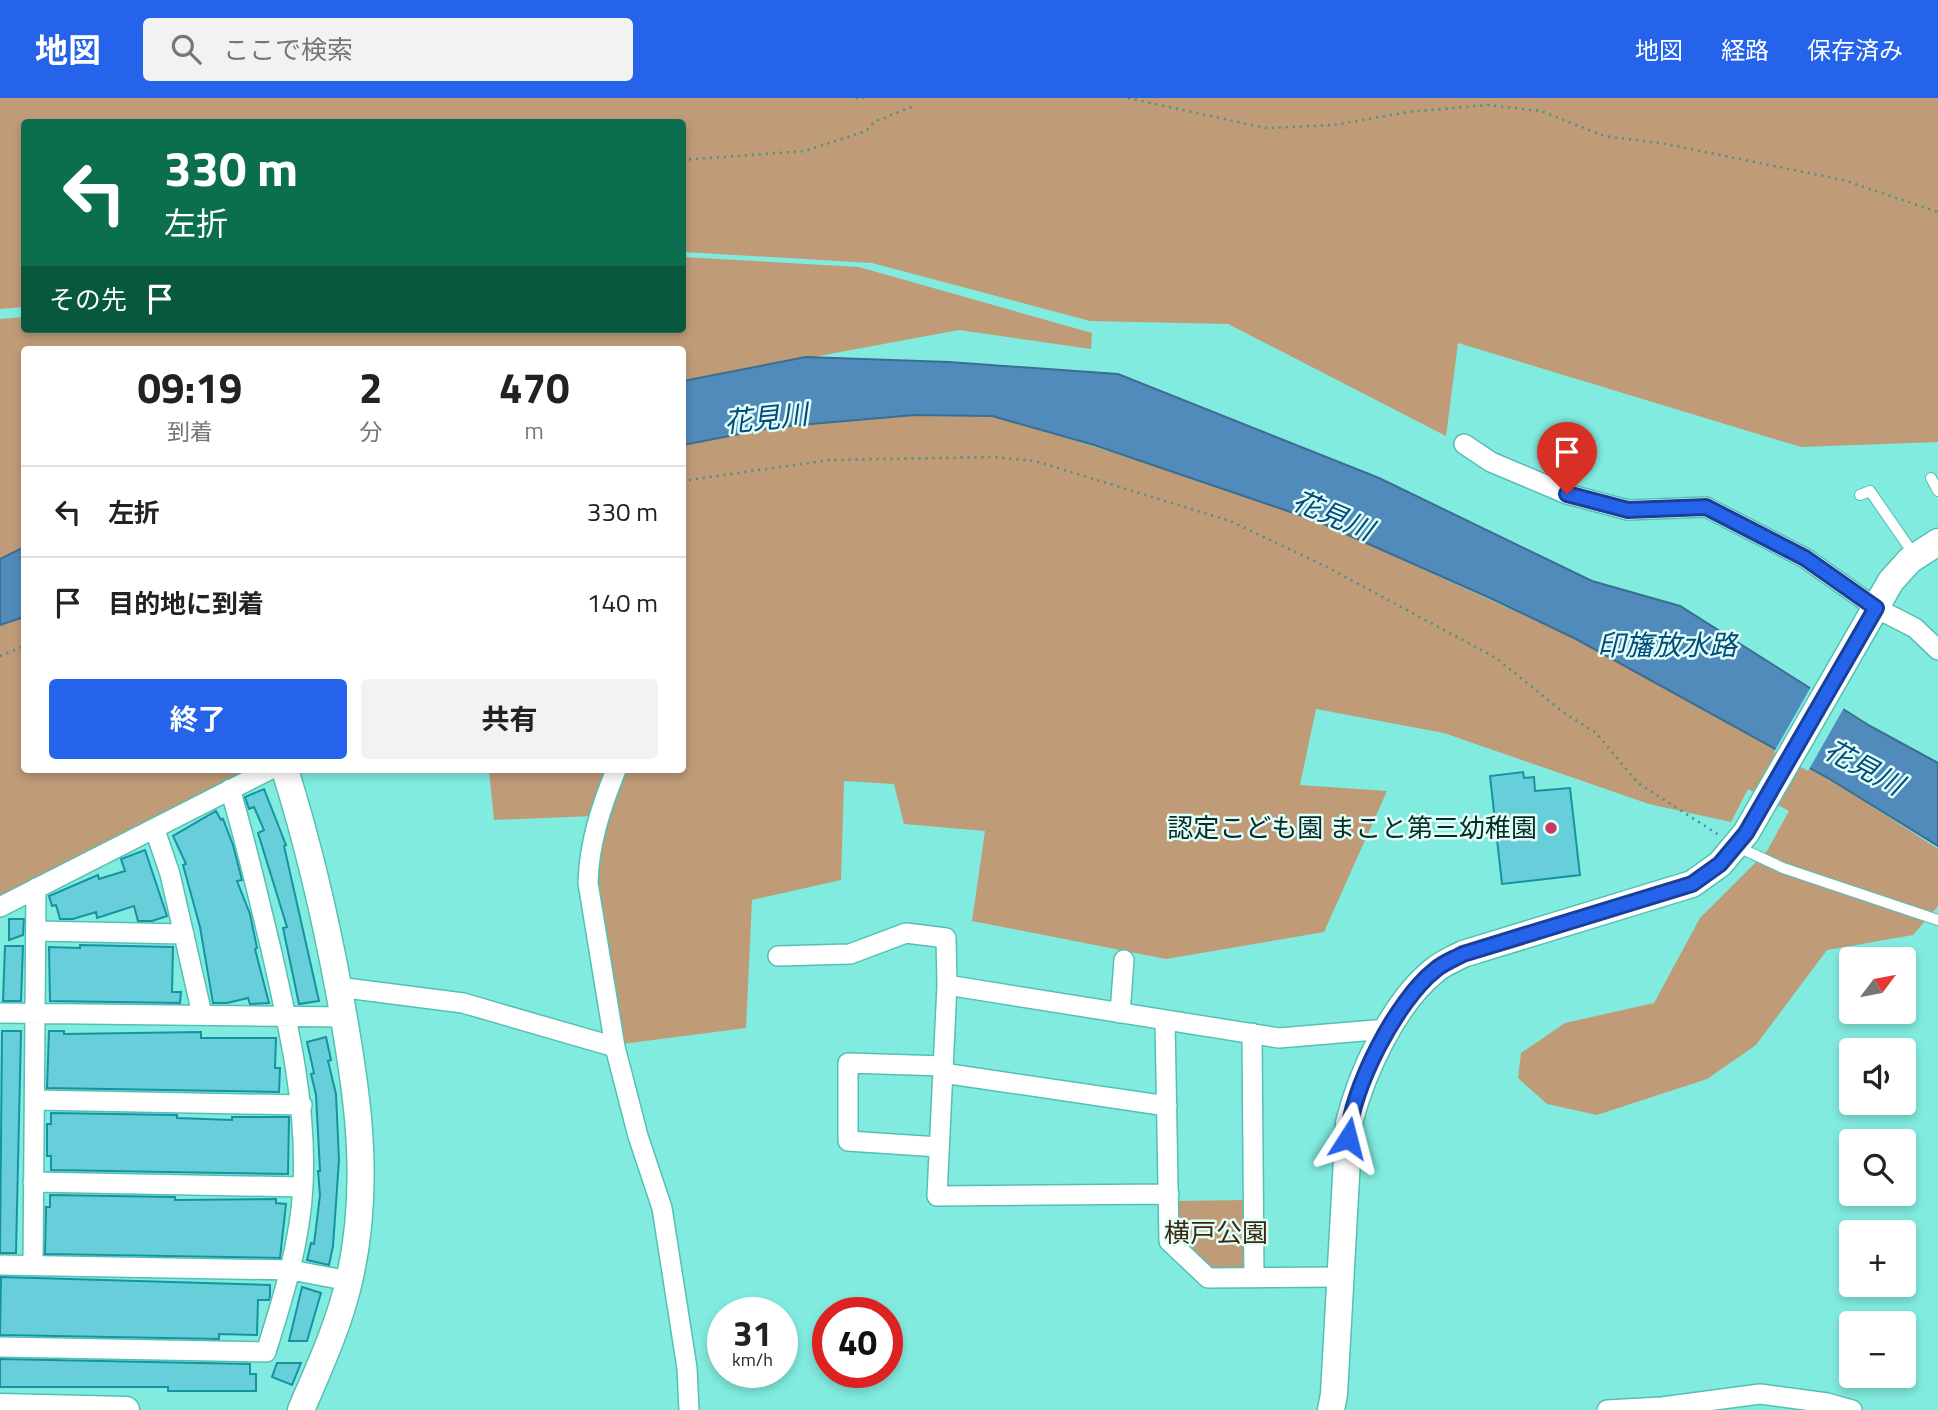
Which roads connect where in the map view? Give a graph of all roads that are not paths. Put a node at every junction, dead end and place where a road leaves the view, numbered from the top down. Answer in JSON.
{"nodes":[{"id":1,"x":1464,"y":444,"type":"dead end"},
{"id":2,"x":1931,"y":478,"type":"dead end"},
{"id":3,"x":1938,"y":491,"type":"edge"},
{"id":4,"x":1860,"y":495,"type":"dead end"},
{"id":5,"x":1938,"y":542,"type":"edge"},
{"id":6,"x":1916,"y":557,"type":"junction"},
{"id":7,"x":1871,"y":618,"type":"junction"},
{"id":8,"x":1938,"y":650,"type":"edge"},
{"id":9,"x":263,"y":773,"type":"edge"},
{"id":10,"x":286,"y":773,"type":"edge"},
{"id":11,"x":615,"y":773,"type":"edge"},
{"id":12,"x":230,"y":789,"type":"junction"},
{"id":13,"x":155,"y":830,"type":"junction"},
{"id":14,"x":1736,"y":840,"type":"junction"},
{"id":15,"x":36,"y":888,"type":"junction"},
{"id":16,"x":0,"y":907,"type":"edge"},
{"id":17,"x":1938,"y":920,"type":"edge"},
{"id":18,"x":37,"y":930,"type":"junction"},
{"id":19,"x":184,"y":934,"type":"junction"},
{"id":20,"x":778,"y":956,"type":"dead end"},
{"id":21,"x":1124,"y":960,"type":"dead end"},
{"id":22,"x":947,"y":985,"type":"junction"},
{"id":23,"x":338,"y":987,"type":"junction"},
{"id":24,"x":0,"y":1013,"type":"edge"},
{"id":25,"x":1120,"y":1013,"type":"junction"},
{"id":26,"x":202,"y":1014,"type":"junction"},
{"id":27,"x":35,"y":1015,"type":"junction"},
{"id":28,"x":286,"y":1017,"type":"junction"},
{"id":29,"x":344,"y":1017,"type":"junction"},
{"id":30,"x":1165,"y":1020,"type":"junction"},
{"id":31,"x":1387,"y":1029,"type":"junction"},
{"id":32,"x":1252,"y":1033,"type":"junction"},
{"id":33,"x":615,"y":1047,"type":"junction"},
{"id":34,"x":943,"y":1069,"type":"junction"},
{"id":35,"x":35,"y":1100,"type":"junction"},
{"id":36,"x":302,"y":1105,"type":"junction"},
{"id":37,"x":1167,"y":1106,"type":"junction"},
{"id":38,"x":939,"y":1147,"type":"junction"},
{"id":39,"x":33,"y":1182,"type":"junction"},
{"id":40,"x":303,"y":1187,"type":"junction"},
{"id":41,"x":1169,"y":1194,"type":"junction"},
{"id":42,"x":0,"y":1265,"type":"edge"},
{"id":43,"x":33,"y":1266,"type":"junction"},
{"id":44,"x":292,"y":1270,"type":"junction"},
{"id":45,"x":1340,"y":1277,"type":"junction"},
{"id":46,"x":1254,"y":1278,"type":"junction"},
{"id":47,"x":349,"y":1281,"type":"junction"},
{"id":48,"x":0,"y":1348,"type":"edge"},
{"id":49,"x":0,"y":1408,"type":"edge"},
{"id":50,"x":126,"y":1410,"type":"edge"},
{"id":51,"x":301,"y":1410,"type":"edge"},
{"id":52,"x":689,"y":1410,"type":"edge"},
{"id":53,"x":1331,"y":1410,"type":"edge"},
{"id":54,"x":1607,"y":1410,"type":"edge"},
{"id":55,"x":1852,"y":1410,"type":"edge"}],
"edges":[{"from":1,"to":7,"type":"street"},
{"from":2,"to":3,"type":"lane"},
{"from":4,"to":6,"type":"lane"},
{"from":5,"to":6,"type":"street"},
{"from":6,"to":7,"type":"street"},
{"from":7,"to":8,"type":"street"},
{"from":7,"to":14,"type":"street"},
{"from":9,"to":12,"type":"street"},
{"from":10,"to":23,"type":"street"},
{"from":11,"to":33,"type":"street"},
{"from":12,"to":13,"type":"street"},
{"from":12,"to":28,"type":"street"},
{"from":13,"to":15,"type":"street"},
{"from":13,"to":19,"type":"street"},
{"from":14,"to":17,"type":"lane"},
{"from":14,"to":31,"type":"street"},
{"from":15,"to":16,"type":"street"},
{"from":15,"to":18,"type":"street"},
{"from":18,"to":19,"type":"street"},
{"from":18,"to":27,"type":"street"},
{"from":19,"to":26,"type":"street"},
{"from":20,"to":22,"type":"street"},
{"from":21,"to":25,"type":"street"},
{"from":22,"to":25,"type":"street"},
{"from":22,"to":34,"type":"street"},
{"from":23,"to":29,"type":"street"},
{"from":23,"to":33,"type":"street"},
{"from":24,"to":27,"type":"street"},
{"from":25,"to":30,"type":"street"},
{"from":26,"to":27,"type":"street"},
{"from":26,"to":28,"type":"street"},
{"from":27,"to":35,"type":"street"},
{"from":28,"to":29,"type":"street"},
{"from":28,"to":36,"type":"street"},
{"from":29,"to":47,"type":"street"},
{"from":30,"to":32,"type":"street"},
{"from":30,"to":37,"type":"street"},
{"from":31,"to":32,"type":"street"},
{"from":31,"to":45,"type":"street"},
{"from":32,"to":46,"type":"street"},
{"from":33,"to":52,"type":"street"},
{"from":34,"to":37,"type":"street"},
{"from":34,"to":38,"type":"street"},
{"from":34,"to":38,"type":"street"},
{"from":35,"to":36,"type":"street"},
{"from":35,"to":39,"type":"street"},
{"from":36,"to":40,"type":"street"},
{"from":37,"to":41,"type":"street"},
{"from":38,"to":41,"type":"street"},
{"from":39,"to":40,"type":"street"},
{"from":39,"to":43,"type":"street"},
{"from":40,"to":44,"type":"street"},
{"from":41,"to":46,"type":"street"},
{"from":42,"to":43,"type":"street"},
{"from":43,"to":44,"type":"street"},
{"from":44,"to":47,"type":"street"},
{"from":44,"to":48,"type":"street"},
{"from":45,"to":46,"type":"street"},
{"from":45,"to":53,"type":"street"},
{"from":47,"to":51,"type":"street"},
{"from":49,"to":50,"type":"street"},
{"from":54,"to":55,"type":"street"}]}
